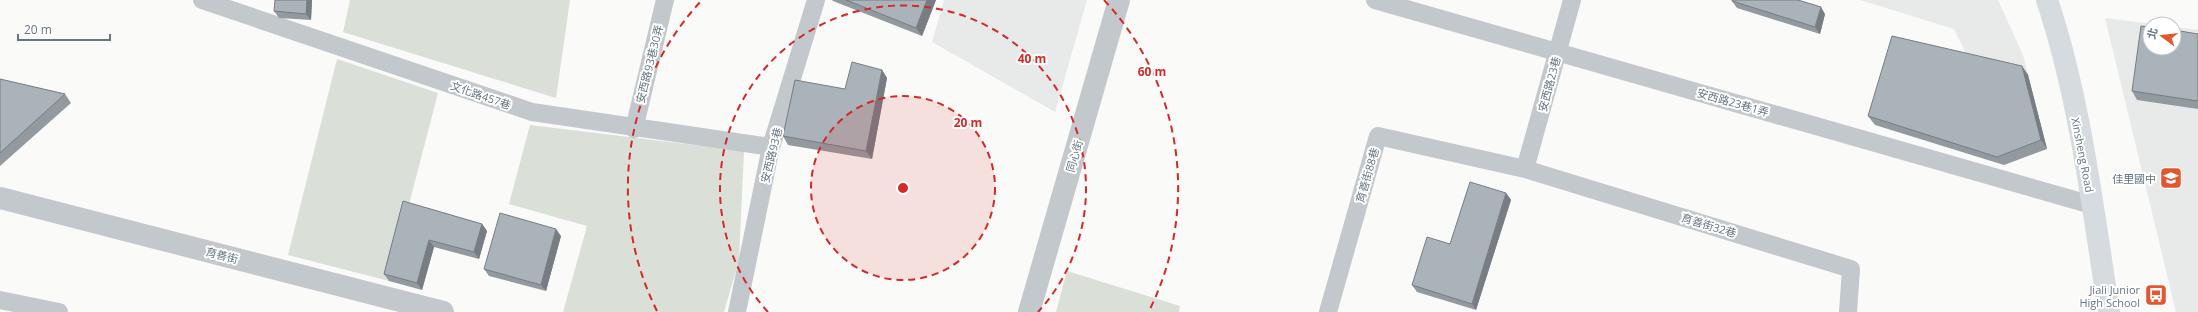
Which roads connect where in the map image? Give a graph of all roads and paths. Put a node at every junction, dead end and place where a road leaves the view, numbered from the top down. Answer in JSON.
{"nodes":[{"id":1,"x":202,"y":0,"type":"edge"},
{"id":2,"x":665,"y":0,"type":"edge"},
{"id":3,"x":816,"y":0,"type":"edge"},
{"id":4,"x":1119,"y":0,"type":"edge"},
{"id":5,"x":1374,"y":0,"type":"edge"},
{"id":6,"x":1572,"y":0,"type":"edge"},
{"id":7,"x":2047,"y":0,"type":"edge"},
{"id":8,"x":1558,"y":52,"type":"junction"},
{"id":9,"x":634,"y":128,"type":"junction"},
{"id":10,"x":771,"y":147,"type":"junction"},
{"id":11,"x":1525,"y":169,"type":"junction"},
{"id":12,"x":0,"y":198,"type":"edge"},
{"id":13,"x":2092,"y":205,"type":"junction"},
{"id":14,"x":0,"y":300,"type":"edge"},
{"id":15,"x":59,"y":312,"type":"edge"},
{"id":16,"x":443,"y":312,"type":"edge"},
{"id":17,"x":737,"y":312,"type":"edge"},
{"id":18,"x":1029,"y":312,"type":"edge"},
{"id":19,"x":1328,"y":312,"type":"edge"},
{"id":20,"x":1848,"y":312,"type":"edge"},
{"id":21,"x":2109,"y":312,"type":"edge"}],
"edges":[{"from":1,"to":9,"type":"lane","name":"文化路457巷"},
{"from":2,"to":9,"type":"lane","name":"安西路93巷30弄"},
{"from":3,"to":10,"type":"lane","name":"安西路93巷"},
{"from":4,"to":18,"type":"street","name":"同心街"},
{"from":5,"to":8,"type":"lane","name":"安西路23巷1弄"},
{"from":6,"to":8,"type":"lane","name":"安西路23巷"},
{"from":7,"to":13,"type":"main road","name":"Xinsheng Road"},
{"from":8,"to":11,"type":"lane","name":"安西路23巷"},
{"from":8,"to":13,"type":"lane","name":"安西路23巷1弄"},
{"from":9,"to":10,"type":"lane","name":"文化路457巷"},
{"from":10,"to":17,"type":"lane","name":"安西路93巷"},
{"from":11,"to":19,"type":"lane","name":"育善街88巷"},
{"from":11,"to":20,"type":"lane","name":"育善街32巷"},
{"from":12,"to":16,"type":"street","name":"育善街"},
{"from":13,"to":21,"type":"main road","name":"Xinsheng Road"},
{"from":14,"to":15,"type":"lane"}]}
